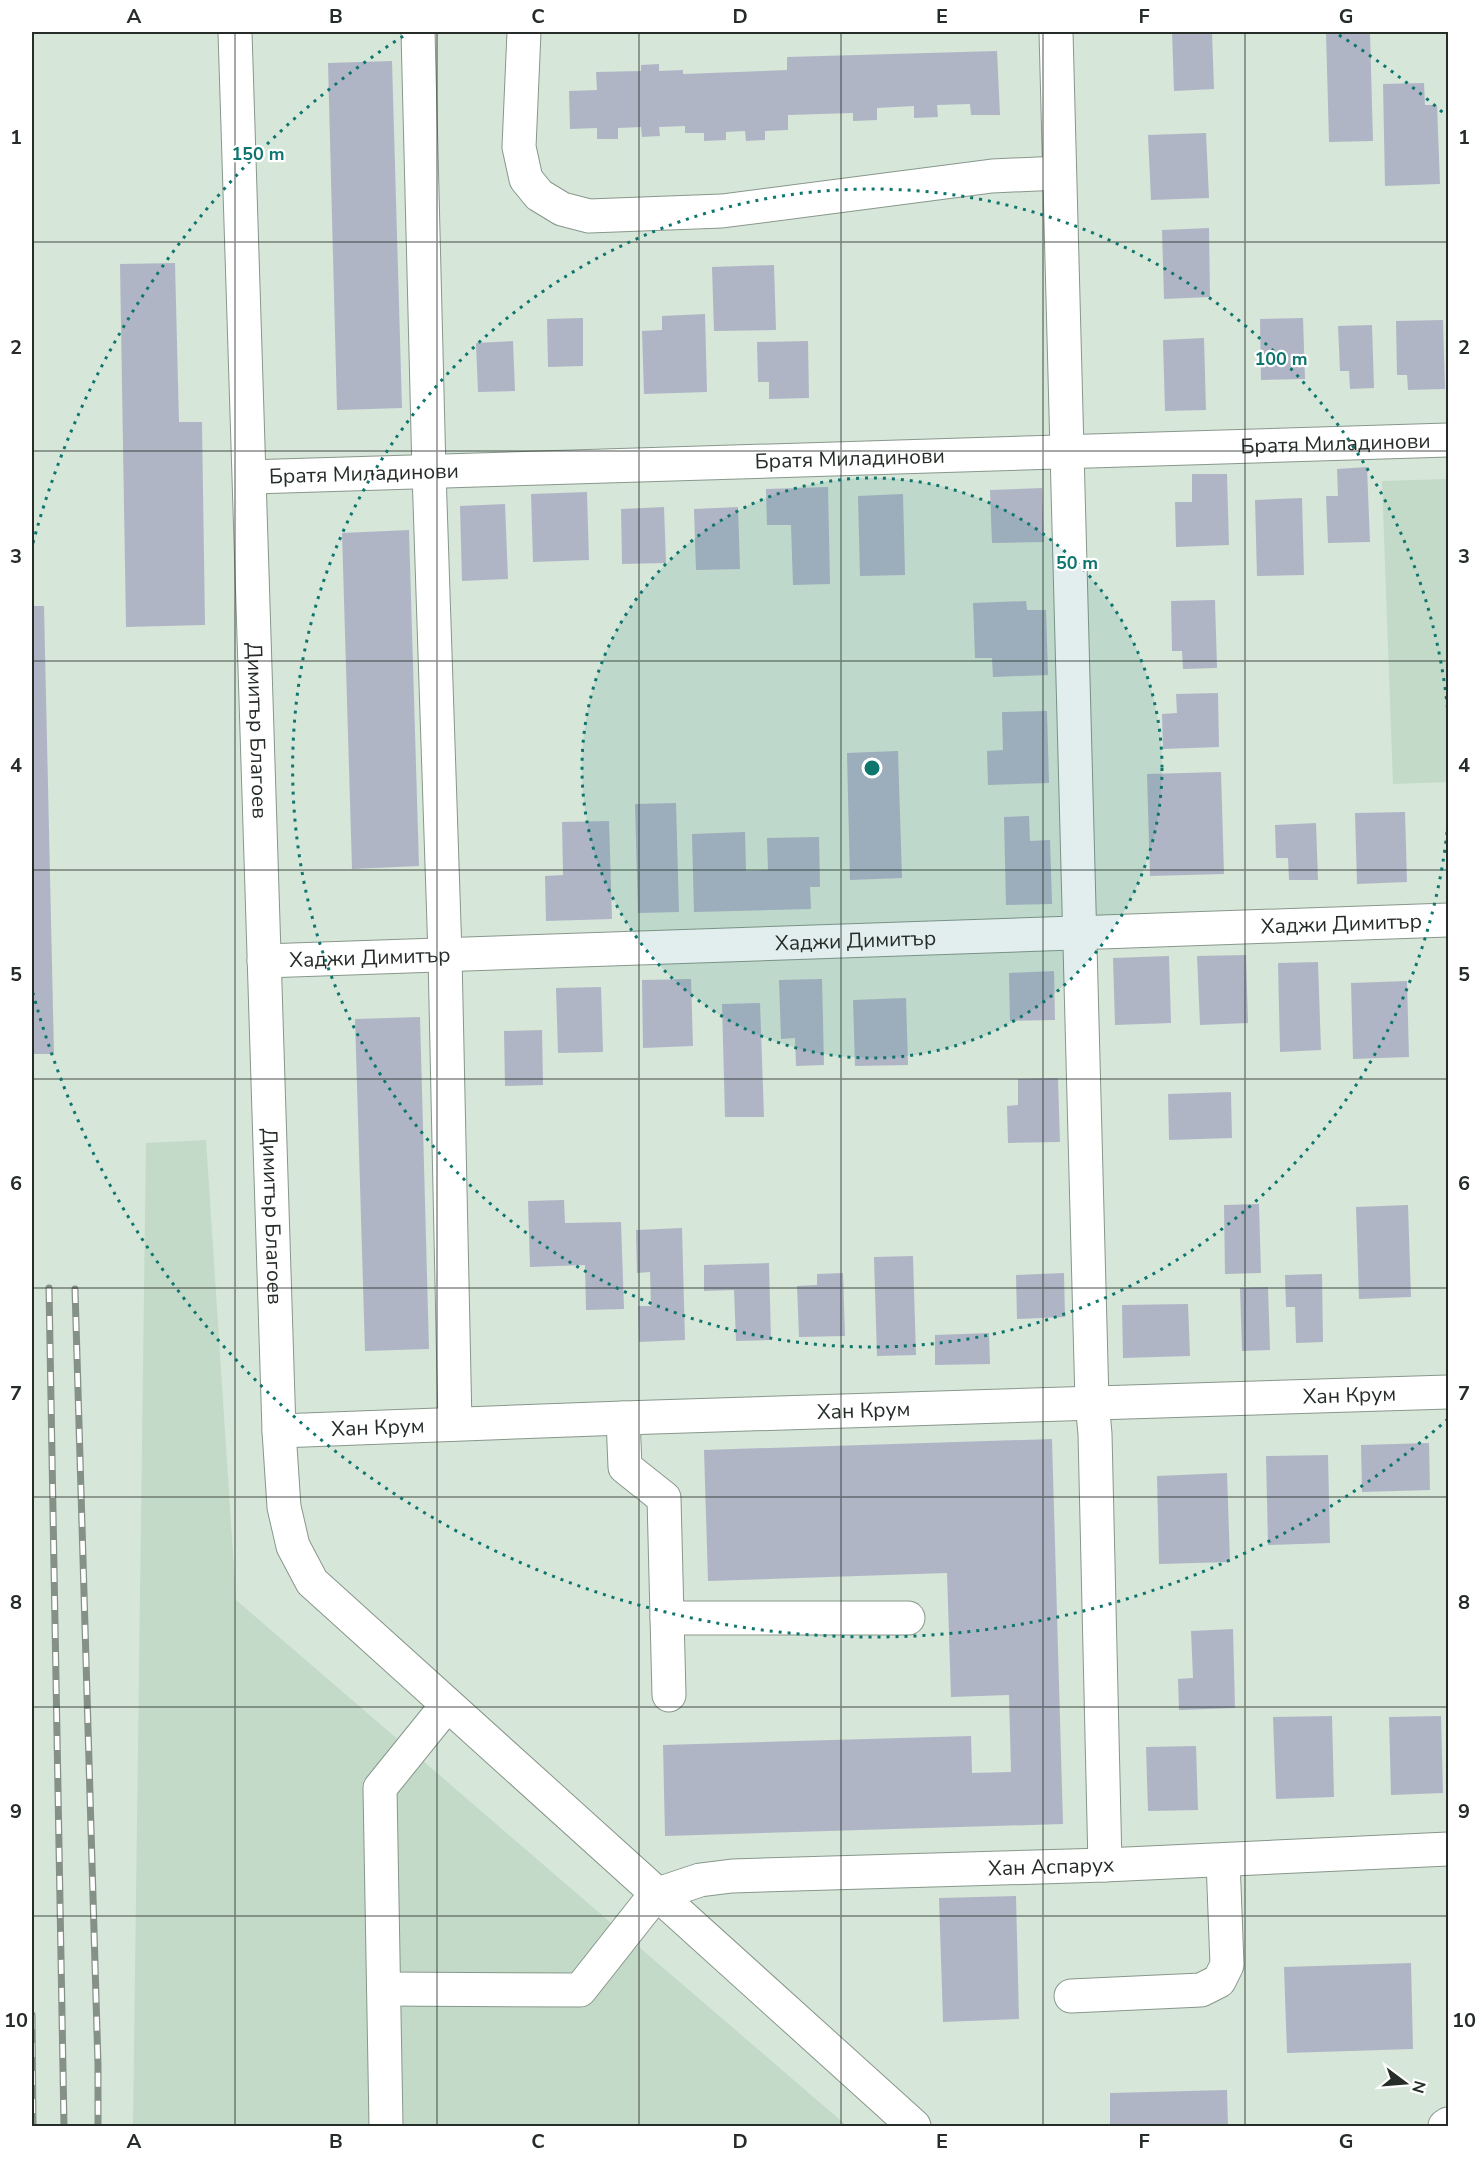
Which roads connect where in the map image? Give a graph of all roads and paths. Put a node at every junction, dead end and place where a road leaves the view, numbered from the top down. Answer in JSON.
{"nodes":[{"id":1,"x":235,"y":32,"type":"edge"},
{"id":2,"x":417,"y":32,"type":"edge"},
{"id":3,"x":524,"y":32,"type":"edge"},
{"id":4,"x":1056,"y":32,"type":"edge"},
{"id":5,"x":1059,"y":173,"type":"junction"},
{"id":6,"x":1449,"y":440,"type":"edge"},
{"id":7,"x":1065,"y":452,"type":"junction"},
{"id":8,"x":429,"y":472,"type":"junction"},
{"id":9,"x":250,"y":477,"type":"junction"},
{"id":10,"x":1449,"y":920,"type":"edge"},
{"id":11,"x":1079,"y":932,"type":"junction"},
{"id":12,"x":445,"y":955,"type":"junction"},
{"id":13,"x":264,"y":961,"type":"junction"},
{"id":14,"x":1449,"y":1392,"type":"edge"},
{"id":15,"x":1092,"y":1402,"type":"junction"},
{"id":16,"x":623,"y":1418,"type":"junction"},
{"id":17,"x":455,"y":1424,"type":"junction"},
{"id":18,"x":279,"y":1431,"type":"junction"},
{"id":19,"x":667,"y":1618,"type":"junction"},
{"id":20,"x":908,"y":1618,"type":"dead end"},
{"id":21,"x":669,"y":1695,"type":"dead end"},
{"id":22,"x":447,"y":1705,"type":"junction"},
{"id":23,"x":1449,"y":1850,"type":"edge"},
{"id":24,"x":1223,"y":1860,"type":"junction"},
{"id":25,"x":1105,"y":1865,"type":"junction"},
{"id":26,"x":655,"y":1895,"type":"junction"},
{"id":27,"x":384,"y":1989,"type":"junction"},
{"id":28,"x":1071,"y":1996,"type":"dead end"},
{"id":29,"x":1449,"y":2124,"type":"edge"},
{"id":30,"x":386,"y":2127,"type":"edge"},
{"id":31,"x":914,"y":2127,"type":"edge"},
{"id":32,"x":1444,"y":2127,"type":"edge"}],
"edges":[{"from":1,"to":9,"type":"street","name":"Димитър Благоев"},
{"from":2,"to":8,"type":"street"},
{"from":3,"to":5,"type":"street"},
{"from":4,"to":5,"type":"street"},
{"from":5,"to":7,"type":"street"},
{"from":6,"to":7,"type":"street","name":"Братя Миладинови"},
{"from":7,"to":8,"type":"street","name":"Братя Миладинови"},
{"from":7,"to":11,"type":"street"},
{"from":8,"to":9,"type":"street","name":"Братя Миладинови"},
{"from":8,"to":12,"type":"street"},
{"from":9,"to":13,"type":"street","name":"Димитър Благоев"},
{"from":10,"to":11,"type":"street","name":"Хаджи Димитър"},
{"from":11,"to":12,"type":"street","name":"Хаджи Димитър"},
{"from":11,"to":15,"type":"street"},
{"from":12,"to":13,"type":"street","name":"Хаджи Димитър"},
{"from":12,"to":17,"type":"street"},
{"from":13,"to":18,"type":"street","name":"Димитър Благоев"},
{"from":14,"to":15,"type":"street","name":"Хан Крум"},
{"from":15,"to":16,"type":"street","name":"Хан Крум"},
{"from":15,"to":25,"type":"street"},
{"from":16,"to":17,"type":"street","name":"Хан Крум"},
{"from":16,"to":19,"type":"street"},
{"from":17,"to":18,"type":"street","name":"Хан Крум"},
{"from":18,"to":22,"type":"street","name":"Димитър Благоев"},
{"from":19,"to":20,"type":"street"},
{"from":19,"to":21,"type":"street"},
{"from":22,"to":26,"type":"street","name":"Димитър Благоев"},
{"from":22,"to":27,"type":"street"},
{"from":23,"to":24,"type":"street","name":"Хан Аспарух"},
{"from":24,"to":25,"type":"street","name":"Хан Аспарух"},
{"from":24,"to":28,"type":"street"},
{"from":25,"to":26,"type":"street","name":"Хан Аспарух"},
{"from":26,"to":27,"type":"street"},
{"from":26,"to":31,"type":"street","name":"Димитър Благоев"},
{"from":27,"to":30,"type":"street"},
{"from":29,"to":32,"type":"street"}]}
